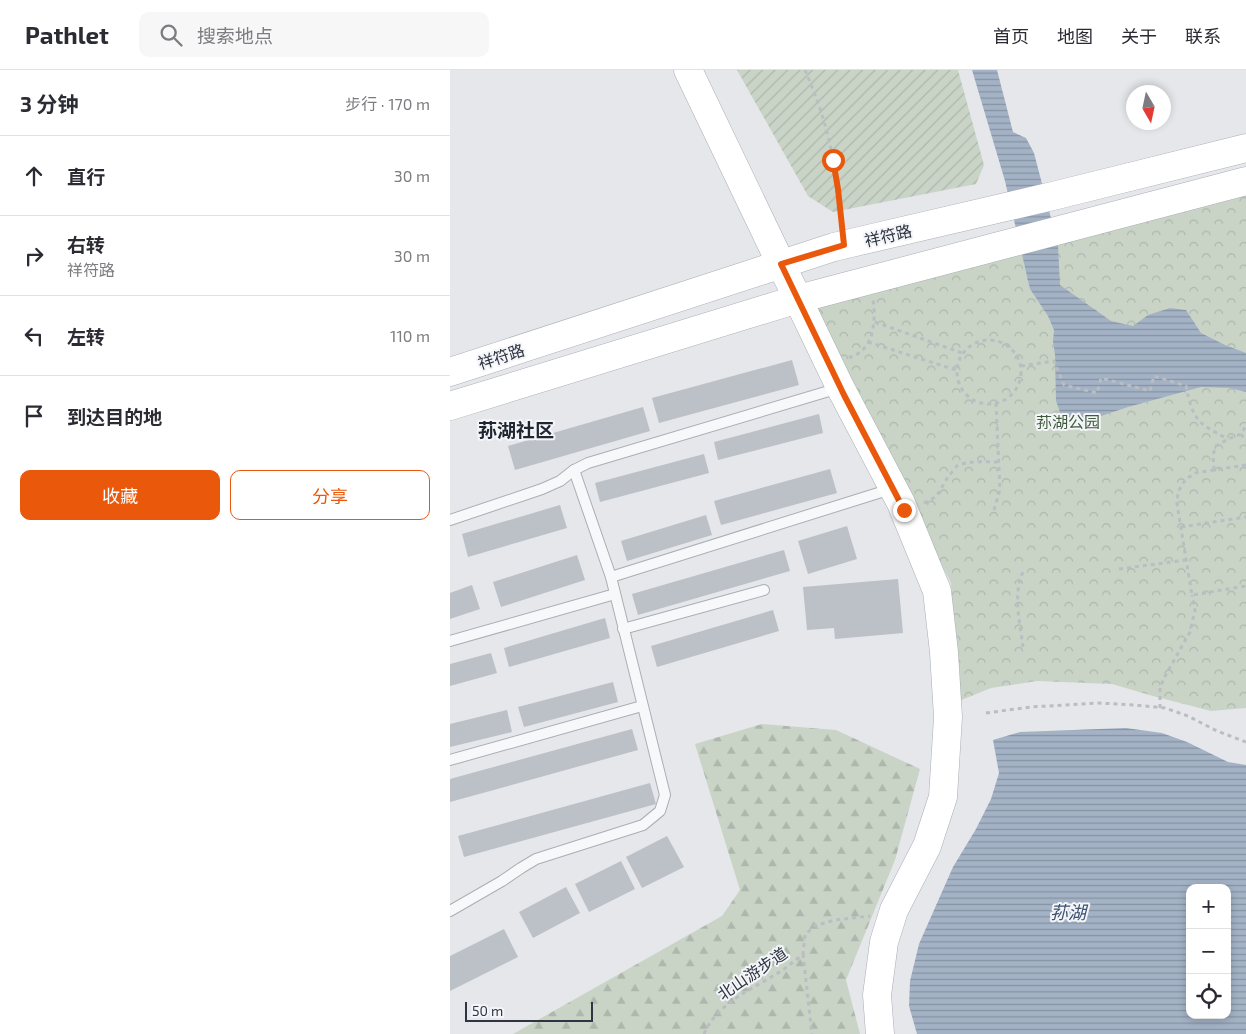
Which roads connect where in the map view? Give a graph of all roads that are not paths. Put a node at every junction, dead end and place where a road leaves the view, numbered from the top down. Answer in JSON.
{"nodes":[{"id":1,"x":688,"y":70,"type":"edge"},
{"id":2,"x":1246,"y":148,"type":"edge"},
{"id":3,"x":1246,"y":181,"type":"edge"},
{"id":4,"x":781,"y":264,"type":"junction"},
{"id":5,"x":798,"y":300,"type":"junction"},
{"id":6,"x":450,"y":372,"type":"edge"},
{"id":7,"x":835,"y":377,"type":"junction"},
{"id":8,"x":450,"y":406,"type":"edge"},
{"id":9,"x":574,"y":470,"type":"junction"},
{"id":10,"x":899,"y":499,"type":"junction"},
{"id":11,"x":450,"y":520,"type":"edge"},
{"id":12,"x":611,"y":577,"type":"junction"},
{"id":13,"x":764,"y":590,"type":"dead end"},
{"id":14,"x":615,"y":594,"type":"junction"},
{"id":15,"x":624,"y":629,"type":"junction"},
{"id":16,"x":450,"y":642,"type":"edge"},
{"id":17,"x":642,"y":706,"type":"junction"},
{"id":18,"x":450,"y":760,"type":"edge"},
{"id":19,"x":450,"y":911,"type":"edge"},
{"id":20,"x":880,"y":1034,"type":"edge"}],
"edges":[{"from":1,"to":4,"type":"main road"},
{"from":2,"to":4,"type":"main road","name":"祥符路"},
{"from":3,"to":5,"type":"main road","name":"祥符路"},
{"from":4,"to":5,"type":"main road"},
{"from":4,"to":6,"type":"main road","name":"祥符路"},
{"from":5,"to":7,"type":"main road"},
{"from":5,"to":8,"type":"main road","name":"祥符路"},
{"from":7,"to":9,"type":"lane"},
{"from":7,"to":10,"type":"main road"},
{"from":9,"to":11,"type":"lane"},
{"from":9,"to":12,"type":"lane"},
{"from":10,"to":12,"type":"lane"},
{"from":10,"to":20,"type":"main road"},
{"from":12,"to":14,"type":"lane"},
{"from":13,"to":15,"type":"lane"},
{"from":14,"to":15,"type":"lane"},
{"from":14,"to":16,"type":"lane"},
{"from":15,"to":17,"type":"lane"},
{"from":17,"to":18,"type":"lane"},
{"from":17,"to":19,"type":"lane"}]}
